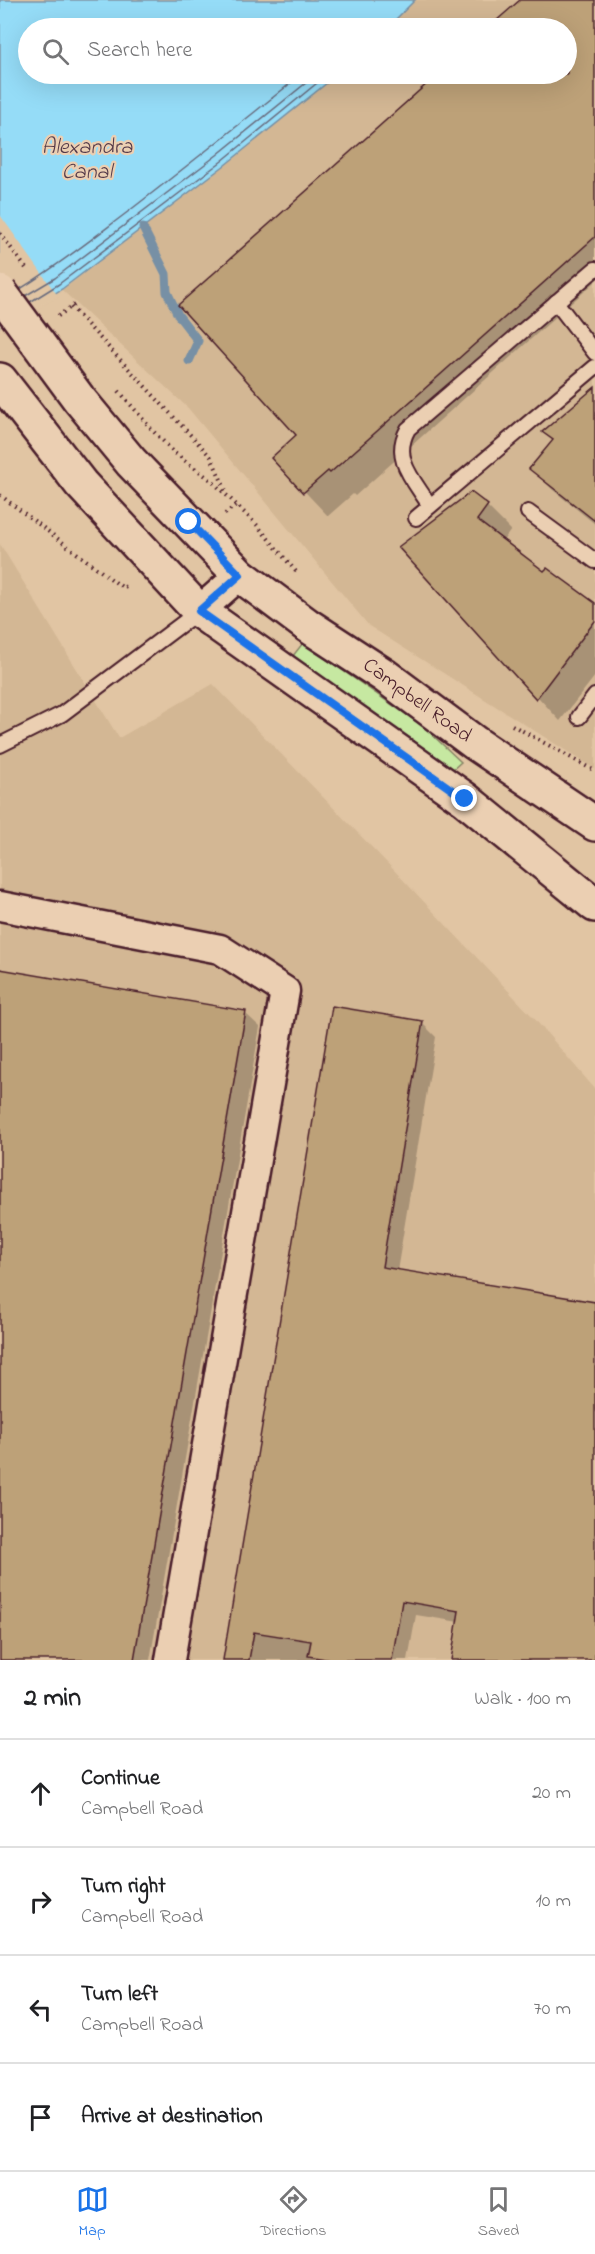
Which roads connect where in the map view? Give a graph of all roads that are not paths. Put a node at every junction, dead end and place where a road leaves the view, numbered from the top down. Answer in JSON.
{"nodes":[{"id":1,"x":595,"y":269,"type":"edge"},
{"id":2,"x":0,"y":292,"type":"edge"},
{"id":3,"x":556,"y":302,"type":"junction"},
{"id":4,"x":595,"y":353,"type":"edge"},
{"id":5,"x":595,"y":367,"type":"edge"},
{"id":6,"x":0,"y":380,"type":"edge"},
{"id":7,"x":430,"y":506,"type":"junction"},
{"id":8,"x":528,"y":512,"type":"dead end"},
{"id":9,"x":416,"y":518,"type":"dead end"},
{"id":10,"x":595,"y":561,"type":"edge"},
{"id":11,"x":240,"y":575,"type":"junction"},
{"id":12,"x":199,"y":611,"type":"junction"},
{"id":13,"x":595,"y":696,"type":"edge"},
{"id":14,"x":579,"y":717,"type":"dead end"},
{"id":15,"x":0,"y":745,"type":"edge"},
{"id":16,"x":595,"y":825,"type":"edge"},
{"id":17,"x":521,"y":843,"type":"junction"},
{"id":18,"x":595,"y":887,"type":"edge"},
{"id":19,"x":595,"y":905,"type":"edge"},
{"id":20,"x":0,"y":906,"type":"edge"},
{"id":21,"x":170,"y":1660,"type":"edge"}],
"edges":[{"from":1,"to":3,"type":"lane"},
{"from":2,"to":11,"type":"main road","name":"Campbell Road","bridge":true},
{"from":3,"to":4,"type":"lane"},
{"from":3,"to":7,"type":"lane"},
{"from":5,"to":7,"type":"lane"},
{"from":6,"to":12,"type":"main road"},
{"from":7,"to":9,"type":"lane"},
{"from":8,"to":10,"type":"lane"},
{"from":11,"to":12,"type":"street"},
{"from":11,"to":16,"type":"main road","name":"Campbell Road"},
{"from":12,"to":15,"type":"lane"},
{"from":12,"to":17,"type":"main road"},
{"from":13,"to":14,"type":"lane"},
{"from":17,"to":18,"type":"main road"},
{"from":17,"to":19,"type":"main road"},
{"from":20,"to":21,"type":"street"}]}
